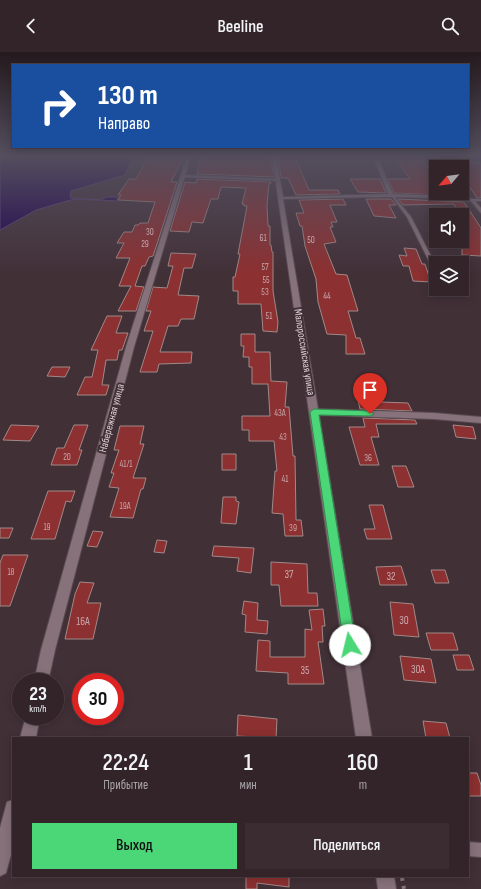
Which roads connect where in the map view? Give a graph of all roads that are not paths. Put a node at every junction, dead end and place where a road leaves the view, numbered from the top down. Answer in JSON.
{"nodes":[{"id":1,"x":177,"y":195,"type":"edge"},
{"id":2,"x":389,"y":195,"type":"edge"},
{"id":3,"x":391,"y":195,"type":"edge"},
{"id":4,"x":393,"y":195,"type":"edge"},
{"id":5,"x":280,"y":198,"type":"joint"},
{"id":6,"x":470,"y":200,"type":"junction"},
{"id":7,"x":481,"y":200,"type":"edge"},
{"id":8,"x":481,"y":212,"type":"edge"},
{"id":9,"x":429,"y":257,"type":"edge"},
{"id":10,"x":314,"y":412,"type":"junction"},
{"id":11,"x":481,"y":420,"type":"edge"},
{"id":12,"x":43,"y":673,"type":"edge"},
{"id":13,"x":31,"y":725,"type":"edge"},
{"id":14,"x":28,"y":737,"type":"edge"},
{"id":15,"x":364,"y":737,"type":"edge"},
{"id":16,"x":12,"y":813,"type":"edge"},
{"id":17,"x":469,"y":849,"type":"edge"},
{"id":18,"x":481,"y":850,"type":"edge"},
{"id":19,"x":0,"y":868,"type":"edge"},
{"id":20,"x":386,"y":877,"type":"edge"},
{"id":21,"x":388,"y":889,"type":"edge"}],
"edges":[{"from":1,"to":12,"type":"street","name":"Набережная улица"},
{"from":2,"to":5,"type":"street"},
{"from":3,"to":9,"type":"lane"},
{"from":4,"to":6,"type":"street"},
{"from":5,"to":10,"type":"street","name":"Малороссийская улица"},
{"from":6,"to":7,"type":"lane"},
{"from":6,"to":8,"type":"street"},
{"from":10,"to":11,"type":"street"},
{"from":10,"to":15,"type":"street","name":"Малороссийская улица"},
{"from":13,"to":14,"type":"street"},
{"from":16,"to":19,"type":"street"},
{"from":17,"to":18,"type":"lane"},
{"from":20,"to":21,"type":"street"}]}
